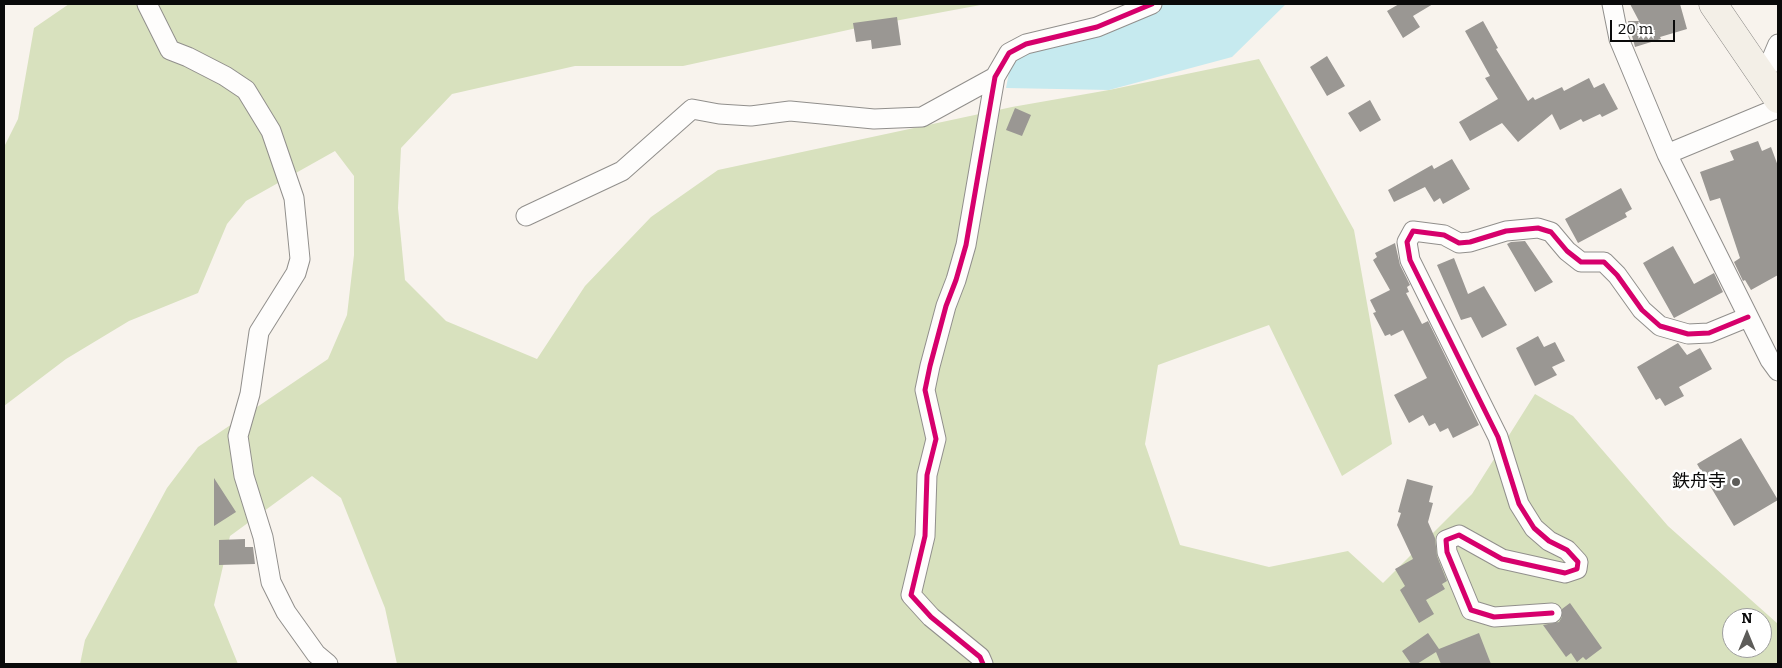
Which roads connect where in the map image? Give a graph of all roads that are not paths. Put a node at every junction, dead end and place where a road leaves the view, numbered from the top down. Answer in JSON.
{"nodes":[{"id":1,"x":147,"y":4,"type":"edge"},
{"id":2,"x":1152,"y":4,"type":"edge"},
{"id":3,"x":1612,"y":4,"type":"edge"},
{"id":4,"x":1713,"y":4,"type":"edge"},
{"id":5,"x":1778,"y":44,"type":"edge"},
{"id":6,"x":996,"y":77,"type":"junction"},
{"id":7,"x":1771,"y":88,"type":"edge"},
{"id":8,"x":1778,"y":108,"type":"edge"},
{"id":9,"x":1667,"y":154,"type":"junction"},
{"id":10,"x":526,"y":216,"type":"dead end"},
{"id":11,"x":1748,"y":317,"type":"junction"},
{"id":12,"x":1778,"y":370,"type":"edge"},
{"id":13,"x":1552,"y":613,"type":"dead end"},
{"id":14,"x":328,"y":664,"type":"edge"},
{"id":15,"x":984,"y":664,"type":"edge"}],
"edges":[{"from":1,"to":14,"type":"street"},
{"from":2,"to":6,"type":"street"},
{"from":3,"to":9,"type":"street"},
{"from":4,"to":7,"type":"main road"},
{"from":5,"to":7,"type":"street"},
{"from":6,"to":10,"type":"street"},
{"from":6,"to":15,"type":"street"},
{"from":8,"to":9,"type":"street"},
{"from":9,"to":11,"type":"street"},
{"from":11,"to":12,"type":"street"},
{"from":11,"to":13,"type":"street"}]}
